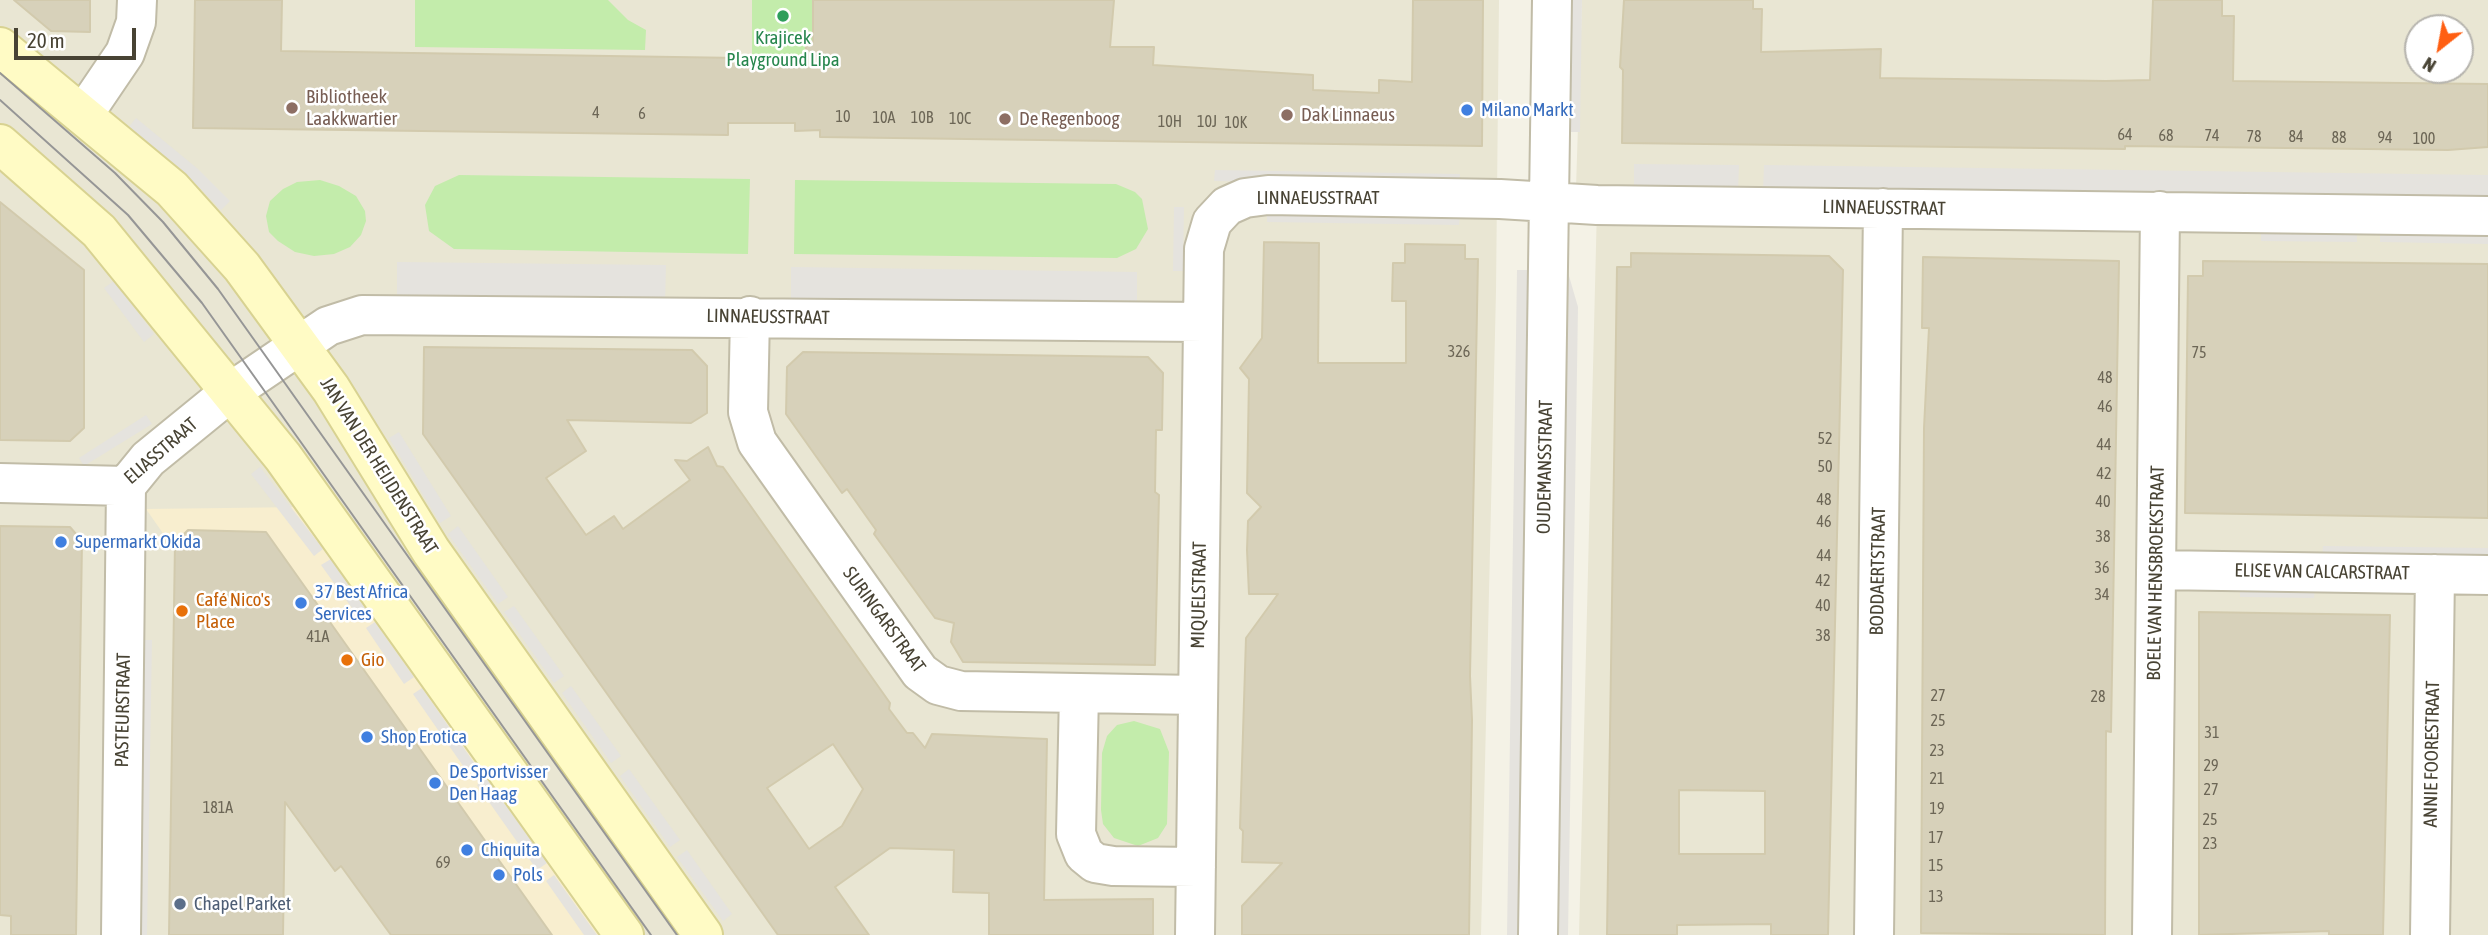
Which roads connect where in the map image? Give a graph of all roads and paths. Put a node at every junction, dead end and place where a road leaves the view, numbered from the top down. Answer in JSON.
{"nodes":[{"id":1,"x":136,"y":0,"type":"edge"},
{"id":2,"x":1552,"y":0,"type":"edge"},
{"id":3,"x":0,"y":47,"type":"edge"},
{"id":4,"x":83,"y":114,"type":"junction"},
{"id":5,"x":0,"y":144,"type":"edge"},
{"id":6,"x":1549,"y":202,"type":"junction"},
{"id":7,"x":1883,"y":208,"type":"junction"},
{"id":8,"x":2160,"y":211,"type":"junction"},
{"id":9,"x":2488,"y":216,"type":"edge"},
{"id":10,"x":750,"y":316,"type":"junction"},
{"id":11,"x":1203,"y":322,"type":"junction"},
{"id":12,"x":300,"y":345,"type":"junction"},
{"id":13,"x":229,"y":393,"type":"junction"},
{"id":14,"x":0,"y":483,"type":"edge"},
{"id":15,"x":126,"y":486,"type":"junction"},
{"id":16,"x":2156,"y":570,"type":"junction"},
{"id":17,"x":2435,"y":574,"type":"junction"},
{"id":18,"x":2488,"y":575,"type":"edge"},
{"id":19,"x":1079,"y":693,"type":"junction"},
{"id":20,"x":1198,"y":695,"type":"junction"},
{"id":21,"x":1196,"y":867,"type":"junction"},
{"id":22,"x":121,"y":935,"type":"edge"},
{"id":23,"x":624,"y":935,"type":"edge"},
{"id":24,"x":703,"y":935,"type":"edge"},
{"id":25,"x":1195,"y":935,"type":"edge"},
{"id":26,"x":1538,"y":935,"type":"edge"},
{"id":27,"x":1874,"y":935,"type":"edge"},
{"id":28,"x":2152,"y":935,"type":"edge"},
{"id":29,"x":2430,"y":935,"type":"edge"}],
"edges":[{"from":1,"to":4,"type":"street"},
{"from":2,"to":6,"type":"street","name":"OUDEMANSSTRAAT"},
{"from":3,"to":4,"type":"street","name":"JAN VAN DER HEIJDENSTRAAT"},
{"from":4,"to":12,"type":"street","name":"JAN VAN DER HEIJDENSTRAAT"},
{"from":5,"to":13,"type":"street"},
{"from":6,"to":7,"type":"street","name":"LINNAEUSSTRAAT"},
{"from":6,"to":11,"type":"street","name":"LINNAEUSSTRAAT"},
{"from":6,"to":26,"type":"street","name":"OUDEMANSSTRAAT"},
{"from":7,"to":8,"type":"street","name":"LINNAEUSSTRAAT"},
{"from":7,"to":27,"type":"street","name":"BODDAERTSTRAAT"},
{"from":8,"to":9,"type":"street","name":"LINNAEUSSTRAAT"},
{"from":8,"to":16,"type":"street","name":"BOELE VAN HENSBROEKSTRAAT"},
{"from":10,"to":11,"type":"street","name":"LINNAEUSSTRAAT"},
{"from":10,"to":12,"type":"street","name":"LINNAEUSSTRAAT"},
{"from":10,"to":19,"type":"street","name":"SURINGARSTRAAT"},
{"from":11,"to":20,"type":"street","name":"MIQUELSTRAAT"},
{"from":12,"to":13,"type":"street","name":"LINNAEUSSTRAAT"},
{"from":12,"to":24,"type":"street","name":"JAN VAN DER HEIJDENSTRAAT"},
{"from":13,"to":15,"type":"street","name":"ELIASSTRAAT"},
{"from":13,"to":23,"type":"street"},
{"from":14,"to":15,"type":"street","name":"ELIASSTRAAT"},
{"from":15,"to":22,"type":"street","name":"PASTEURSTRAAT"},
{"from":16,"to":17,"type":"street","name":"ELISE VAN CALCARSTRAAT"},
{"from":16,"to":28,"type":"street","name":"BOELE VAN HENSBROEKSTRAAT"},
{"from":17,"to":18,"type":"street","name":"ELISE VAN CALCARSTRAAT"},
{"from":17,"to":29,"type":"street","name":"ANNIE FOORESTRAAT"},
{"from":19,"to":20,"type":"street","name":"SURINGARSTRAAT"},
{"from":19,"to":21,"type":"street"},
{"from":20,"to":21,"type":"street","name":"MIQUELSTRAAT"},
{"from":21,"to":25,"type":"street","name":"MIQUELSTRAAT"}]}
